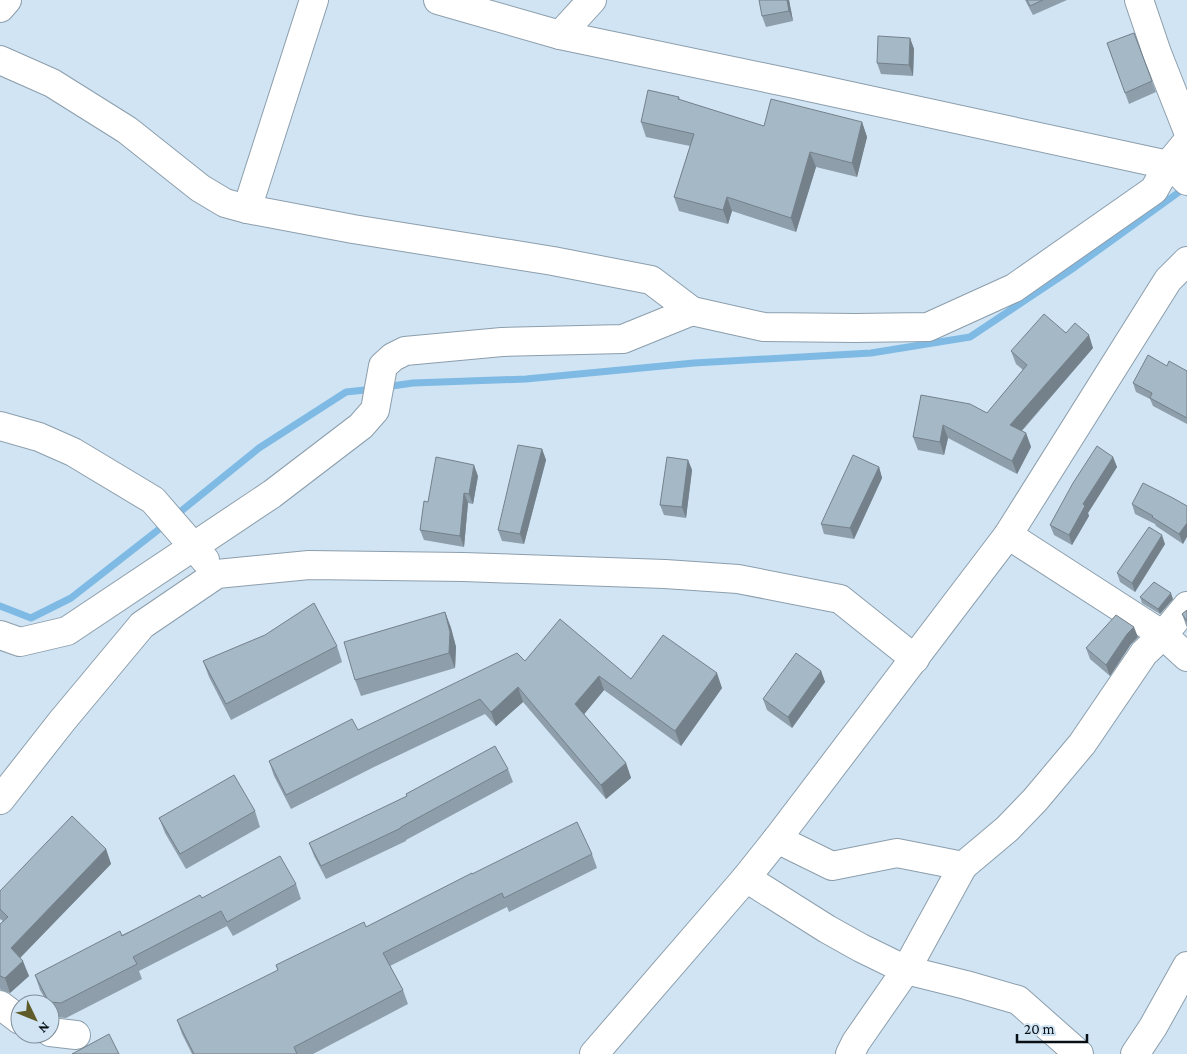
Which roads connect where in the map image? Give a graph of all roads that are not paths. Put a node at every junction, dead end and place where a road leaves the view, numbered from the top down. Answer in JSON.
{"nodes":[{"id":1,"x":7,"y":0,"type":"edge"},
{"id":2,"x":314,"y":0,"type":"edge"},
{"id":3,"x":438,"y":0,"type":"edge"},
{"id":4,"x":592,"y":0,"type":"edge"},
{"id":5,"x":1139,"y":0,"type":"edge"},
{"id":6,"x":0,"y":8,"type":"edge"},
{"id":7,"x":560,"y":35,"type":"junction"},
{"id":8,"x":0,"y":60,"type":"edge"},
{"id":9,"x":1187,"y":129,"type":"edge"},
{"id":10,"x":1187,"y":142,"type":"edge"},
{"id":11,"x":1178,"y":173,"type":"edge"},
{"id":12,"x":247,"y":209,"type":"junction"},
{"id":13,"x":1187,"y":260,"type":"edge"},
{"id":14,"x":692,"y":311,"type":"junction"},
{"id":15,"x":0,"y":426,"type":"edge"},
{"id":16,"x":1008,"y":534,"type":"junction"},
{"id":17,"x":187,"y":539,"type":"junction"},
{"id":18,"x":217,"y":574,"type":"junction"},
{"id":19,"x":1187,"y":606,"type":"edge"},
{"id":20,"x":0,"y":635,"type":"edge"},
{"id":21,"x":1163,"y":635,"type":"junction"},
{"id":22,"x":1187,"y":657,"type":"edge"},
{"id":23,"x":915,"y":659,"type":"junction"},
{"id":24,"x":0,"y":800,"type":"edge"},
{"id":25,"x":777,"y":839,"type":"junction"},
{"id":26,"x":963,"y":866,"type":"junction"},
{"id":27,"x":746,"y":878,"type":"junction"},
{"id":28,"x":1187,"y":966,"type":"edge"},
{"id":29,"x":906,"y":970,"type":"junction"},
{"id":30,"x":594,"y":1054,"type":"edge"},
{"id":31,"x":850,"y":1054,"type":"edge"},
{"id":32,"x":1078,"y":1054,"type":"edge"},
{"id":33,"x":1135,"y":1054,"type":"edge"}],
"edges":[{"from":1,"to":6,"type":"street"},
{"from":2,"to":12,"type":"street"},
{"from":3,"to":7,"type":"street"},
{"from":4,"to":7,"type":"street"},
{"from":5,"to":9,"type":"street"},
{"from":7,"to":11,"type":"street"},
{"from":8,"to":12,"type":"street"},
{"from":10,"to":11,"type":"street"},
{"from":11,"to":14,"type":"street"},
{"from":12,"to":14,"type":"street"},
{"from":13,"to":16,"type":"street"},
{"from":14,"to":17,"type":"street"},
{"from":15,"to":17,"type":"street"},
{"from":16,"to":21,"type":"street"},
{"from":16,"to":23,"type":"street"},
{"from":17,"to":18,"type":"street"},
{"from":17,"to":20,"type":"street"},
{"from":18,"to":23,"type":"street"},
{"from":18,"to":24,"type":"street"},
{"from":19,"to":21,"type":"street"},
{"from":21,"to":22,"type":"street"},
{"from":21,"to":26,"type":"street"},
{"from":23,"to":25,"type":"street"},
{"from":25,"to":26,"type":"street"},
{"from":25,"to":27,"type":"street"},
{"from":26,"to":29,"type":"street"},
{"from":27,"to":29,"type":"street"},
{"from":27,"to":30,"type":"street"},
{"from":28,"to":33,"type":"street"},
{"from":29,"to":31,"type":"street"},
{"from":29,"to":32,"type":"street"}]}
